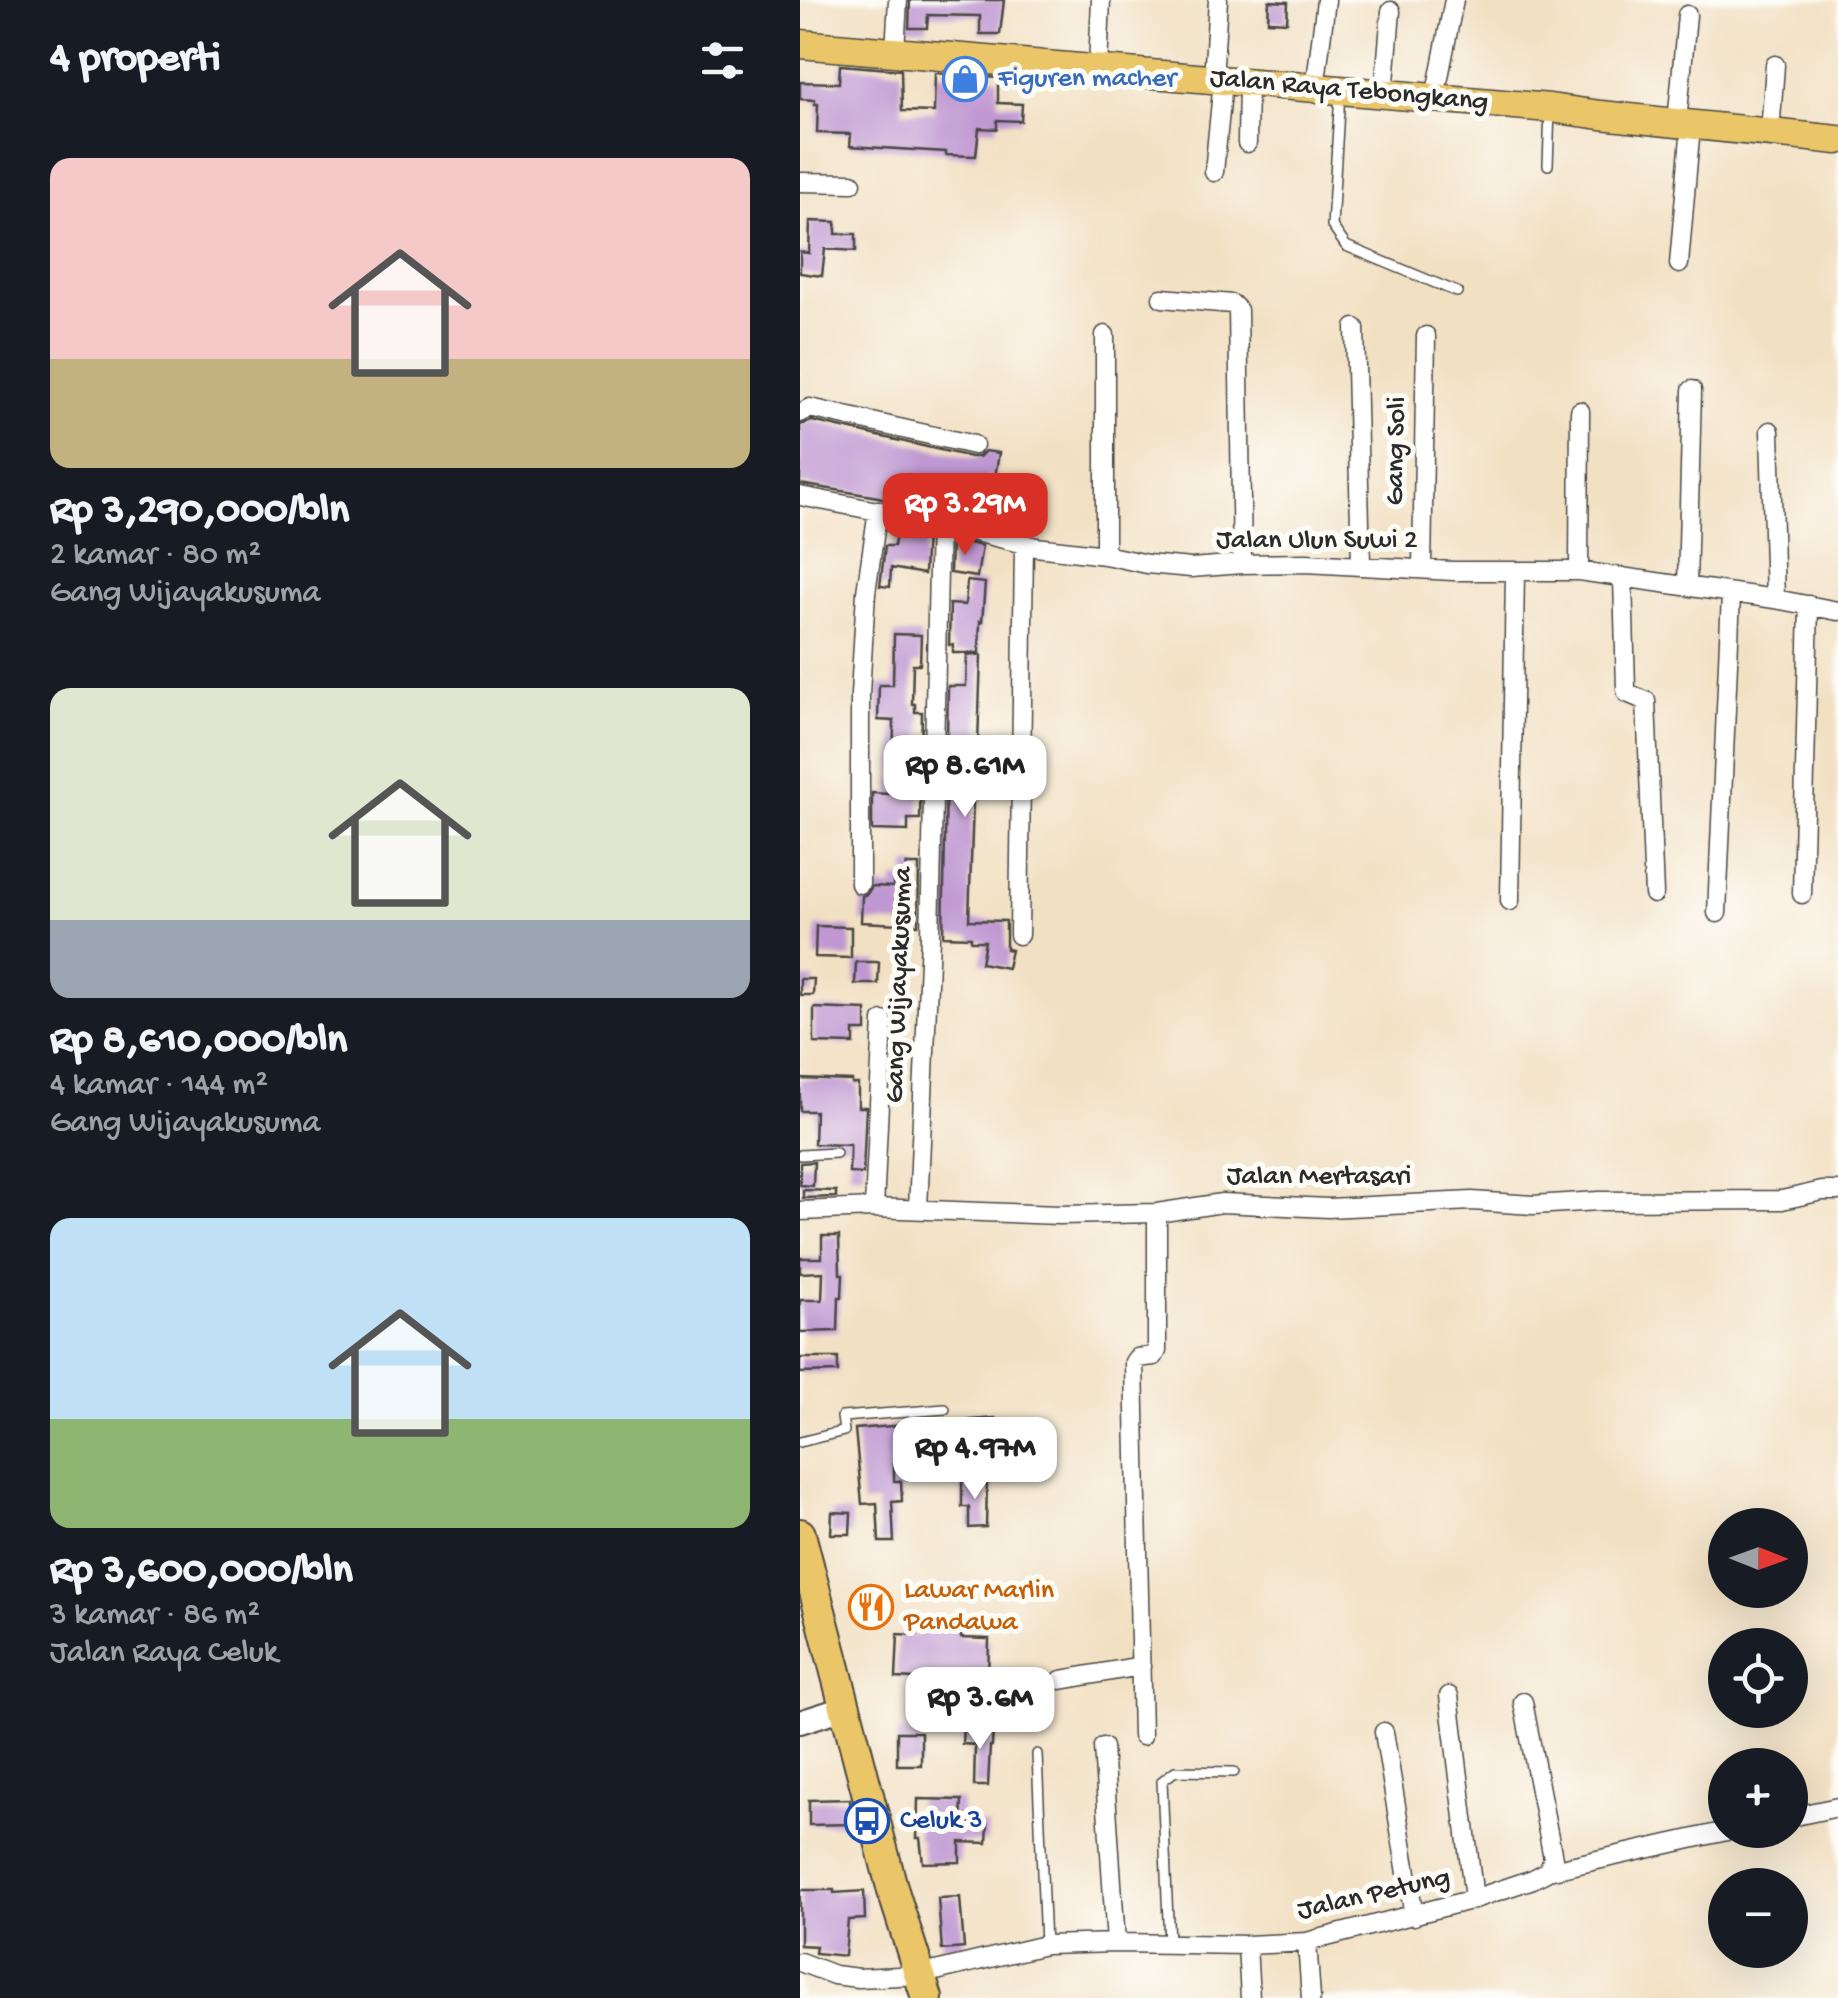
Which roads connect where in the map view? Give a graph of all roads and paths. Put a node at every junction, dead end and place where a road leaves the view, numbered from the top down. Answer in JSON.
{"nodes":[{"id":1,"x":898,"y":0,"type":"edge"},
{"id":2,"x":1101,"y":0,"type":"edge"},
{"id":3,"x":1218,"y":0,"type":"edge"},
{"id":4,"x":1326,"y":0,"type":"edge"},
{"id":5,"x":1454,"y":0,"type":"edge"},
{"id":6,"x":1391,"y":11,"type":"dead end"},
{"id":7,"x":1687,"y":15,"type":"dead end"},
{"id":8,"x":800,"y":44,"type":"edge"},
{"id":9,"x":895,"y":52,"type":"junction"},
{"id":10,"x":1775,"y":65,"type":"dead end"},
{"id":11,"x":1098,"y":68,"type":"junction"},
{"id":12,"x":1228,"y":81,"type":"junction"},
{"id":13,"x":1328,"y":90,"type":"junction"},
{"id":14,"x":1384,"y":94,"type":"junction"},
{"id":15,"x":1435,"y":98,"type":"junction"},
{"id":16,"x":1550,"y":108,"type":"junction"},
{"id":17,"x":1684,"y":124,"type":"junction"},
{"id":18,"x":1770,"y":133,"type":"junction"},
{"id":19,"x":1838,"y":140,"type":"edge"},
{"id":20,"x":1247,"y":143,"type":"dead end"},
{"id":21,"x":1548,"y":165,"type":"dead end"},
{"id":22,"x":1214,"y":172,"type":"dead end"},
{"id":23,"x":800,"y":182,"type":"edge"},
{"id":24,"x":852,"y":183,"type":"dead end"},
{"id":25,"x":1679,"y":264,"type":"dead end"},
{"id":26,"x":1457,"y":292,"type":"dead end"},
{"id":27,"x":1162,"y":298,"type":"dead end"},
{"id":28,"x":1356,"y":328,"type":"dead end"},
{"id":29,"x":1105,"y":335,"type":"dead end"},
{"id":30,"x":1426,"y":336,"type":"dead end"},
{"id":31,"x":1692,"y":390,"type":"dead end"},
{"id":32,"x":1580,"y":411,"type":"dead end"},
{"id":33,"x":800,"y":413,"type":"edge"},
{"id":34,"x":1770,"y":431,"type":"dead end"},
{"id":35,"x":974,"y":445,"type":"dead end"},
{"id":36,"x":800,"y":496,"type":"edge"},
{"id":37,"x":878,"y":510,"type":"junction"},
{"id":38,"x":940,"y":522,"type":"junction"},
{"id":39,"x":1024,"y":544,"type":"junction"},
{"id":40,"x":1106,"y":556,"type":"junction"},
{"id":41,"x":1242,"y":564,"type":"junction"},
{"id":42,"x":1361,"y":564,"type":"junction"},
{"id":43,"x":1422,"y":568,"type":"junction"},
{"id":44,"x":1515,"y":572,"type":"junction"},
{"id":45,"x":1580,"y":572,"type":"junction"},
{"id":46,"x":1623,"y":577,"type":"junction"},
{"id":47,"x":1687,"y":586,"type":"junction"},
{"id":48,"x":1731,"y":595,"type":"junction"},
{"id":49,"x":1774,"y":600,"type":"junction"},
{"id":50,"x":1810,"y":605,"type":"junction"},
{"id":51,"x":1838,"y":611,"type":"edge"},
{"id":52,"x":860,"y":884,"type":"dead end"},
{"id":53,"x":1654,"y":894,"type":"dead end"},
{"id":54,"x":1802,"y":894,"type":"dead end"},
{"id":55,"x":1510,"y":901,"type":"dead end"},
{"id":56,"x":1717,"y":914,"type":"dead end"},
{"id":57,"x":1019,"y":935,"type":"dead end"},
{"id":58,"x":882,"y":1021,"type":"dead end"},
{"id":59,"x":836,"y":1153,"type":"dead end"},
{"id":60,"x":800,"y":1155,"type":"edge"},
{"id":61,"x":1838,"y":1190,"type":"edge"},
{"id":62,"x":874,"y":1208,"type":"junction"},
{"id":63,"x":800,"y":1210,"type":"edge"},
{"id":64,"x":918,"y":1210,"type":"junction"},
{"id":65,"x":1157,"y":1213,"type":"junction"},
{"id":66,"x":946,"y":1408,"type":"dead end"},
{"id":67,"x":800,"y":1442,"type":"edge"},
{"id":68,"x":800,"y":1534,"type":"edge"},
{"id":69,"x":1141,"y":1666,"type":"junction"},
{"id":70,"x":1061,"y":1680,"type":"dead end"},
{"id":71,"x":1448,"y":1696,"type":"dead end"},
{"id":72,"x":1523,"y":1702,"type":"dead end"},
{"id":73,"x":844,"y":1708,"type":"junction"},
{"id":74,"x":800,"y":1722,"type":"edge"},
{"id":75,"x":1384,"y":1732,"type":"dead end"},
{"id":76,"x":1142,"y":1736,"type":"dead end"},
{"id":77,"x":1103,"y":1747,"type":"dead end"},
{"id":78,"x":1037,"y":1754,"type":"dead end"},
{"id":79,"x":1234,"y":1772,"type":"dead end"},
{"id":80,"x":1838,"y":1807,"type":"edge"},
{"id":81,"x":1808,"y":1813,"type":"edge"},
{"id":82,"x":1708,"y":1835,"type":"edge"},
{"id":83,"x":1548,"y":1870,"type":"junction"},
{"id":84,"x":1474,"y":1899,"type":"junction"},
{"id":85,"x":1414,"y":1916,"type":"junction"},
{"id":86,"x":1306,"y":1942,"type":"junction"},
{"id":87,"x":1116,"y":1943,"type":"junction"},
{"id":88,"x":1169,"y":1944,"type":"junction"},
{"id":89,"x":1045,"y":1945,"type":"junction"},
{"id":90,"x":1246,"y":1945,"type":"junction"},
{"id":91,"x":800,"y":1962,"type":"edge"},
{"id":92,"x":923,"y":1987,"type":"edge"},
{"id":93,"x":1250,"y":1998,"type":"edge"},
{"id":94,"x":1311,"y":1998,"type":"edge"}],
"edges":[{"from":1,"to":9,"type":"street"},
{"from":2,"to":11,"type":"street"},
{"from":3,"to":12,"type":"street"},
{"from":4,"to":13,"type":"street"},
{"from":5,"to":15,"type":"street"},
{"from":6,"to":14,"type":"street"},
{"from":7,"to":17,"type":"street"},
{"from":8,"to":9,"type":"main road","name":"Jalan Raya Tebongkang"},
{"from":9,"to":11,"type":"main road","name":"Jalan Raya Tebongkang"},
{"from":10,"to":18,"type":"street"},
{"from":11,"to":12,"type":"main road","name":"Jalan Raya Tebongkang"},
{"from":12,"to":13,"type":"main road","name":"Jalan Raya Tebongkang"},
{"from":12,"to":20,"type":"street"},
{"from":12,"to":22,"type":"street"},
{"from":13,"to":14,"type":"main road","name":"Jalan Raya Tebongkang"},
{"from":13,"to":26,"type":"lane"},
{"from":14,"to":15,"type":"main road","name":"Jalan Raya Tebongkang"},
{"from":15,"to":16,"type":"main road","name":"Jalan Raya Tebongkang"},
{"from":16,"to":17,"type":"main road","name":"Jalan Raya Tebongkang"},
{"from":16,"to":21,"type":"lane"},
{"from":17,"to":18,"type":"main road","name":"Jalan Raya Tebongkang"},
{"from":17,"to":25,"type":"street"},
{"from":18,"to":19,"type":"main road","name":"Jalan Raya Tebongkang"},
{"from":23,"to":24,"type":"street"},
{"from":27,"to":41,"type":"street"},
{"from":28,"to":42,"type":"street"},
{"from":29,"to":40,"type":"street"},
{"from":30,"to":43,"type":"street","name":"Gang Soli"},
{"from":31,"to":47,"type":"street"},
{"from":32,"to":45,"type":"street"},
{"from":33,"to":35,"type":"street"},
{"from":34,"to":49,"type":"street"},
{"from":36,"to":37,"type":"street","name":"Jalan Ulun Suwi 2"},
{"from":37,"to":38,"type":"street","name":"Jalan Ulun Suwi 2"},
{"from":37,"to":52,"type":"street"},
{"from":38,"to":39,"type":"street","name":"Jalan Ulun Suwi 2"},
{"from":38,"to":64,"type":"street","name":"Gang Wijayakusuma"},
{"from":39,"to":40,"type":"street","name":"Jalan Ulun Suwi 2"},
{"from":39,"to":57,"type":"street"},
{"from":40,"to":41,"type":"street","name":"Jalan Ulun Suwi 2"},
{"from":41,"to":42,"type":"street","name":"Jalan Ulun Suwi 2"},
{"from":42,"to":43,"type":"street","name":"Jalan Ulun Suwi 2"},
{"from":43,"to":44,"type":"street","name":"Jalan Ulun Suwi 2"},
{"from":44,"to":45,"type":"street","name":"Jalan Ulun Suwi 2"},
{"from":44,"to":55,"type":"street"},
{"from":45,"to":46,"type":"street","name":"Jalan Ulun Suwi 2"},
{"from":46,"to":47,"type":"street","name":"Jalan Ulun Suwi 2"},
{"from":46,"to":53,"type":"street"},
{"from":47,"to":48,"type":"street","name":"Jalan Ulun Suwi 2"},
{"from":48,"to":49,"type":"street","name":"Jalan Ulun Suwi 2"},
{"from":48,"to":56,"type":"street"},
{"from":49,"to":50,"type":"street","name":"Jalan Ulun Suwi 2"},
{"from":50,"to":51,"type":"street","name":"Jalan Ulun Suwi 2"},
{"from":50,"to":54,"type":"street"},
{"from":58,"to":62,"type":"street"},
{"from":59,"to":60,"type":"lane"},
{"from":61,"to":65,"type":"street","name":"Jalan Mertasari"},
{"from":62,"to":63,"type":"street","name":"Jalan Mertasari"},
{"from":62,"to":64,"type":"street","name":"Jalan Mertasari"},
{"from":64,"to":65,"type":"street","name":"Jalan Mertasari"},
{"from":65,"to":69,"type":"street"},
{"from":66,"to":67,"type":"lane"},
{"from":68,"to":73,"type":"highway"},
{"from":69,"to":70,"type":"street"},
{"from":69,"to":76,"type":"street"},
{"from":71,"to":84,"type":"street"},
{"from":72,"to":83,"type":"street"},
{"from":73,"to":74,"type":"street"},
{"from":73,"to":92,"type":"highway"},
{"from":75,"to":85,"type":"street"},
{"from":77,"to":87,"type":"street"},
{"from":78,"to":89,"type":"lane"},
{"from":79,"to":88,"type":"lane"},
{"from":80,"to":81,"type":"street"},
{"from":82,"to":83,"type":"street","name":"Jalan Petung"},
{"from":83,"to":84,"type":"street","name":"Jalan Petung"},
{"from":84,"to":85,"type":"street","name":"Jalan Petung"},
{"from":85,"to":86,"type":"street","name":"Jalan Petung"},
{"from":86,"to":90,"type":"street","name":"Jalan Petung"},
{"from":86,"to":94,"type":"street"},
{"from":87,"to":88,"type":"street","name":"Jalan Petung"},
{"from":87,"to":89,"type":"street","name":"Jalan Petung"},
{"from":88,"to":90,"type":"street","name":"Jalan Petung"},
{"from":89,"to":92,"type":"street","name":"Jalan Petung"},
{"from":90,"to":93,"type":"street"},
{"from":91,"to":92,"type":"street","name":"Jalan Petung"}]}
